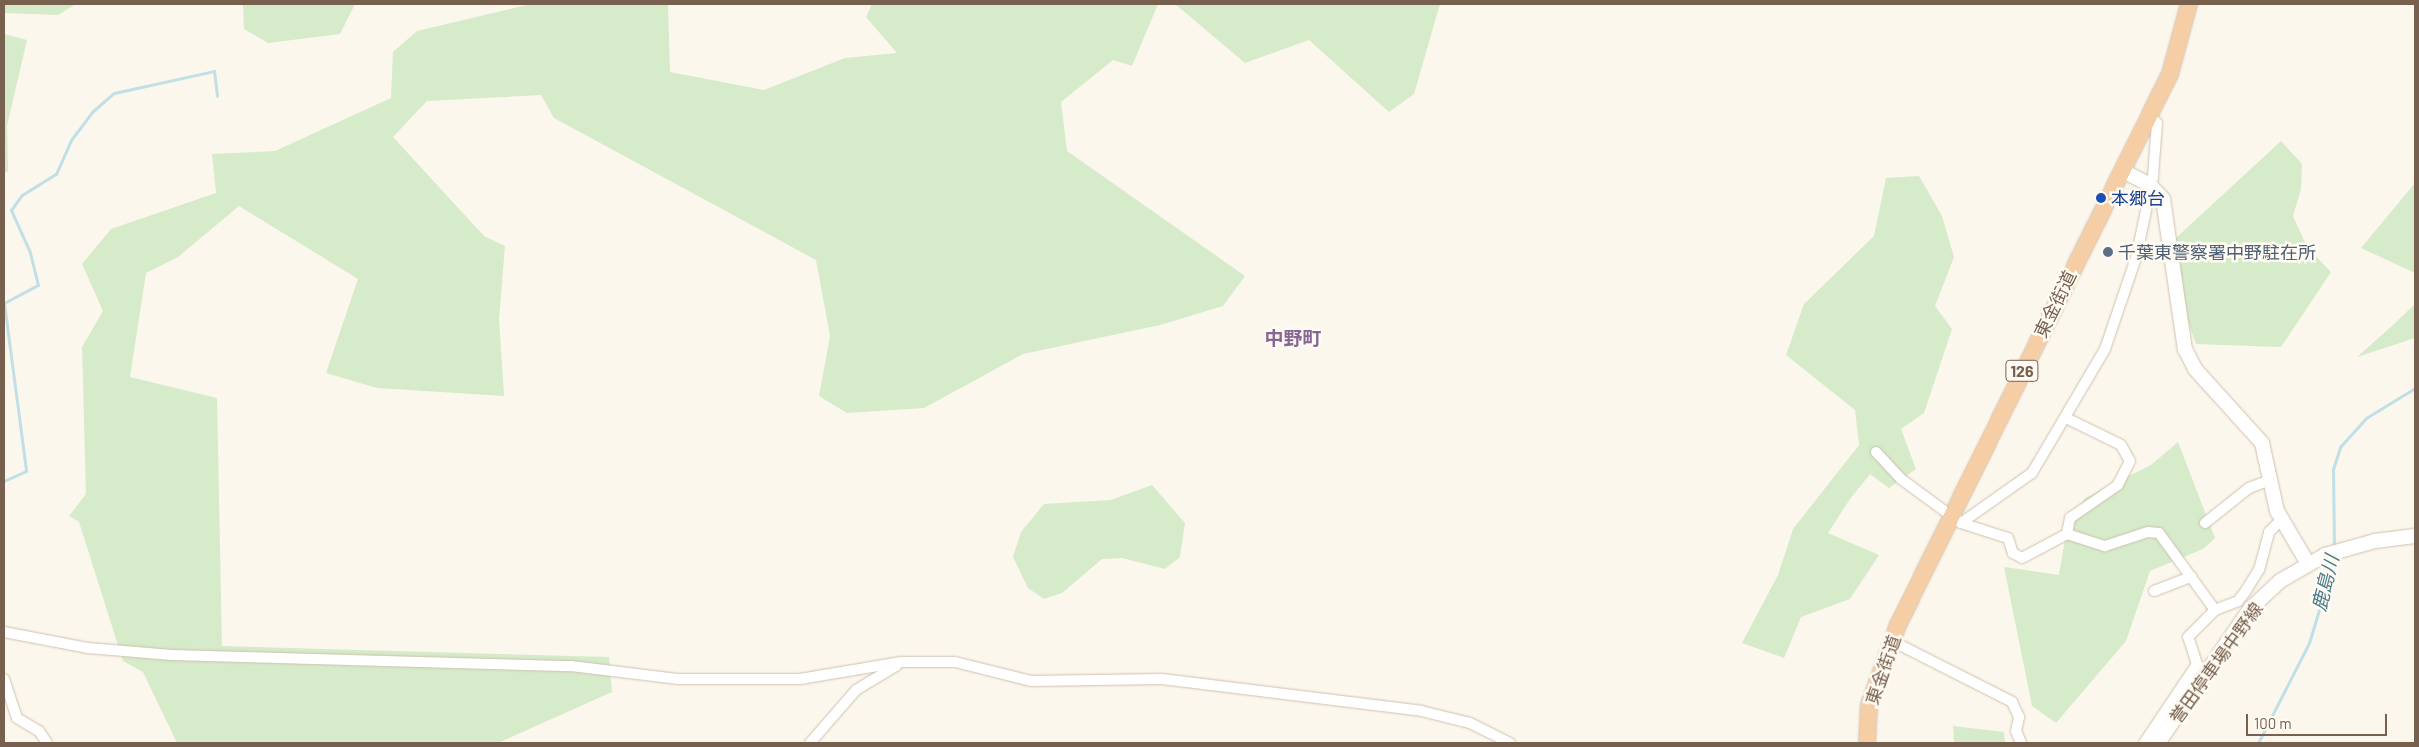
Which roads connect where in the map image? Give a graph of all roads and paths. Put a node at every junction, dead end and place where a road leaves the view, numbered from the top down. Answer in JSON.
{"nodes":[{"id":1,"x":2189,"y":4,"type":"edge"},
{"id":2,"x":2150,"y":116,"type":"junction"},
{"id":3,"x":2123,"y":171,"type":"junction"},
{"id":4,"x":2149,"y":184,"type":"junction"},
{"id":5,"x":2066,"y":418,"type":"junction"},
{"id":6,"x":1876,"y":452,"type":"dead end"},
{"id":7,"x":2270,"y":480,"type":"junction"},
{"id":8,"x":1955,"y":519,"type":"junction"},
{"id":9,"x":2280,"y":521,"type":"junction"},
{"id":10,"x":2205,"y":523,"type":"dead end"},
{"id":11,"x":2067,"y":534,"type":"junction"},
{"id":12,"x":2415,"y":536,"type":"edge"},
{"id":13,"x":2307,"y":562,"type":"junction"},
{"id":14,"x":2191,"y":577,"type":"junction"},
{"id":15,"x":2154,"y":591,"type":"dead end"},
{"id":16,"x":2238,"y":601,"type":"junction"},
{"id":17,"x":2250,"y":609,"type":"junction"},
{"id":18,"x":2215,"y":610,"type":"junction"},
{"id":19,"x":4,"y":632,"type":"edge"},
{"id":20,"x":1892,"y":641,"type":"junction"},
{"id":21,"x":902,"y":662,"type":"junction"},
{"id":22,"x":4,"y":679,"type":"edge"},
{"id":23,"x":47,"y":743,"type":"edge"},
{"id":24,"x":810,"y":743,"type":"edge"},
{"id":25,"x":1510,"y":743,"type":"edge"},
{"id":26,"x":1867,"y":743,"type":"edge"},
{"id":27,"x":2021,"y":743,"type":"edge"},
{"id":28,"x":2144,"y":743,"type":"edge"},
{"id":29,"x":2158,"y":743,"type":"edge"}],
"edges":[{"from":1,"to":2,"type":"highway","name":"東金街道","number":"126"},
{"from":2,"to":3,"type":"highway","name":"東金街道","number":"126"},
{"from":2,"to":4,"type":"street"},
{"from":3,"to":4,"type":"main road"},
{"from":3,"to":8,"type":"highway","name":"東金街道","number":"126"},
{"from":4,"to":5,"type":"street"},
{"from":4,"to":7,"type":"main road"},
{"from":5,"to":8,"type":"street"},
{"from":5,"to":11,"type":"street"},
{"from":6,"to":8,"type":"street"},
{"from":7,"to":9,"type":"main road"},
{"from":7,"to":10,"type":"street"},
{"from":8,"to":11,"type":"street"},
{"from":8,"to":20,"type":"highway","name":"東金街道","number":"126"},
{"from":9,"to":13,"type":"main road"},
{"from":9,"to":16,"type":"street"},
{"from":11,"to":14,"type":"street"},
{"from":12,"to":13,"type":"main road","name":"誉田停車場中野線"},
{"from":13,"to":17,"type":"main road","name":"誉田停車場中野線"},
{"from":14,"to":15,"type":"street"},
{"from":14,"to":18,"type":"street"},
{"from":16,"to":17,"type":"street"},
{"from":16,"to":18,"type":"street"},
{"from":17,"to":29,"type":"main road","name":"誉田停車場中野線"},
{"from":18,"to":28,"type":"street"},
{"from":19,"to":21,"type":"street"},
{"from":20,"to":26,"type":"highway","name":"東金街道","number":"126"},
{"from":20,"to":27,"type":"street"},
{"from":21,"to":24,"type":"street"},
{"from":21,"to":25,"type":"street"},
{"from":22,"to":23,"type":"street"}]}
